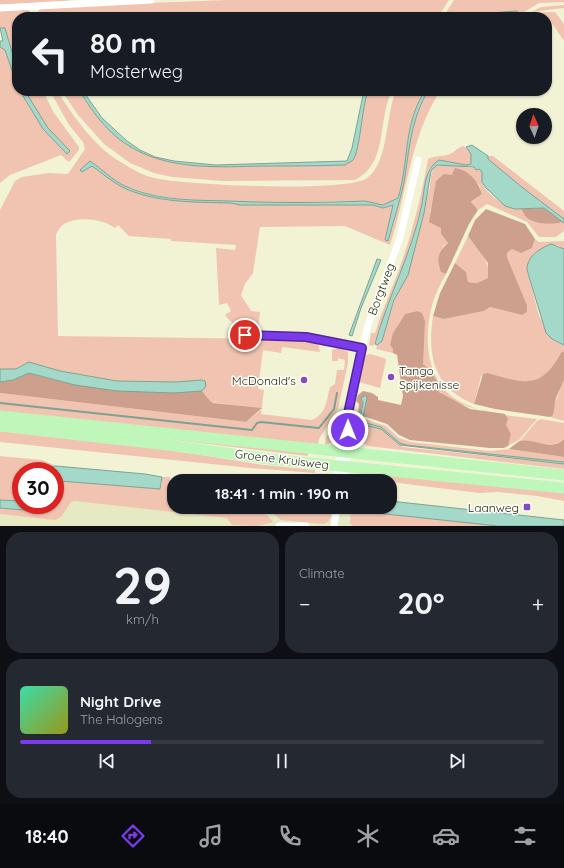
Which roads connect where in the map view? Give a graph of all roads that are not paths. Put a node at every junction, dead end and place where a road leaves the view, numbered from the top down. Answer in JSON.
{"nodes":[{"id":1,"x":151,"y":0,"type":"edge"},
{"id":2,"x":0,"y":8,"type":"edge"},
{"id":3,"x":418,"y":160,"type":"dead end"},
{"id":4,"x":245,"y":335,"type":"dead end"},
{"id":5,"x":362,"y":348,"type":"junction"},
{"id":6,"x":0,"y":416,"type":"edge"},
{"id":7,"x":0,"y":426,"type":"edge"},
{"id":8,"x":343,"y":451,"type":"junction"},
{"id":9,"x":342,"y":466,"type":"junction"},
{"id":10,"x":339,"y":474,"type":"edge"},
{"id":11,"x":343,"y":474,"type":"edge"},
{"id":12,"x":564,"y":475,"type":"edge"},
{"id":13,"x":564,"y":488,"type":"edge"},
{"id":14,"x":336,"y":514,"type":"edge"},
{"id":15,"x":279,"y":526,"type":"edge"},
{"id":16,"x":306,"y":526,"type":"edge"},
{"id":17,"x":334,"y":526,"type":"edge"}],
"edges":[{"from":1,"to":2,"type":"street"},
{"from":3,"to":5,"type":"street","name":"Borgtweg"},
{"from":4,"to":5,"type":"street"},
{"from":5,"to":8,"type":"street","name":"Borgtweg"},
{"from":6,"to":8,"type":"main road","name":"Groene Kruisweg"},
{"from":7,"to":9,"type":"main road","name":"Groene Kruisweg"},
{"from":8,"to":9,"type":"street","name":"Borgtweg"},
{"from":8,"to":12,"type":"main road","name":"Groene Kruisweg"},
{"from":9,"to":10,"type":"street"},
{"from":9,"to":11,"type":"street"},
{"from":9,"to":13,"type":"main road","name":"Groene Kruisweg"},
{"from":14,"to":17,"type":"street"},
{"from":15,"to":16,"type":"street"}]}
